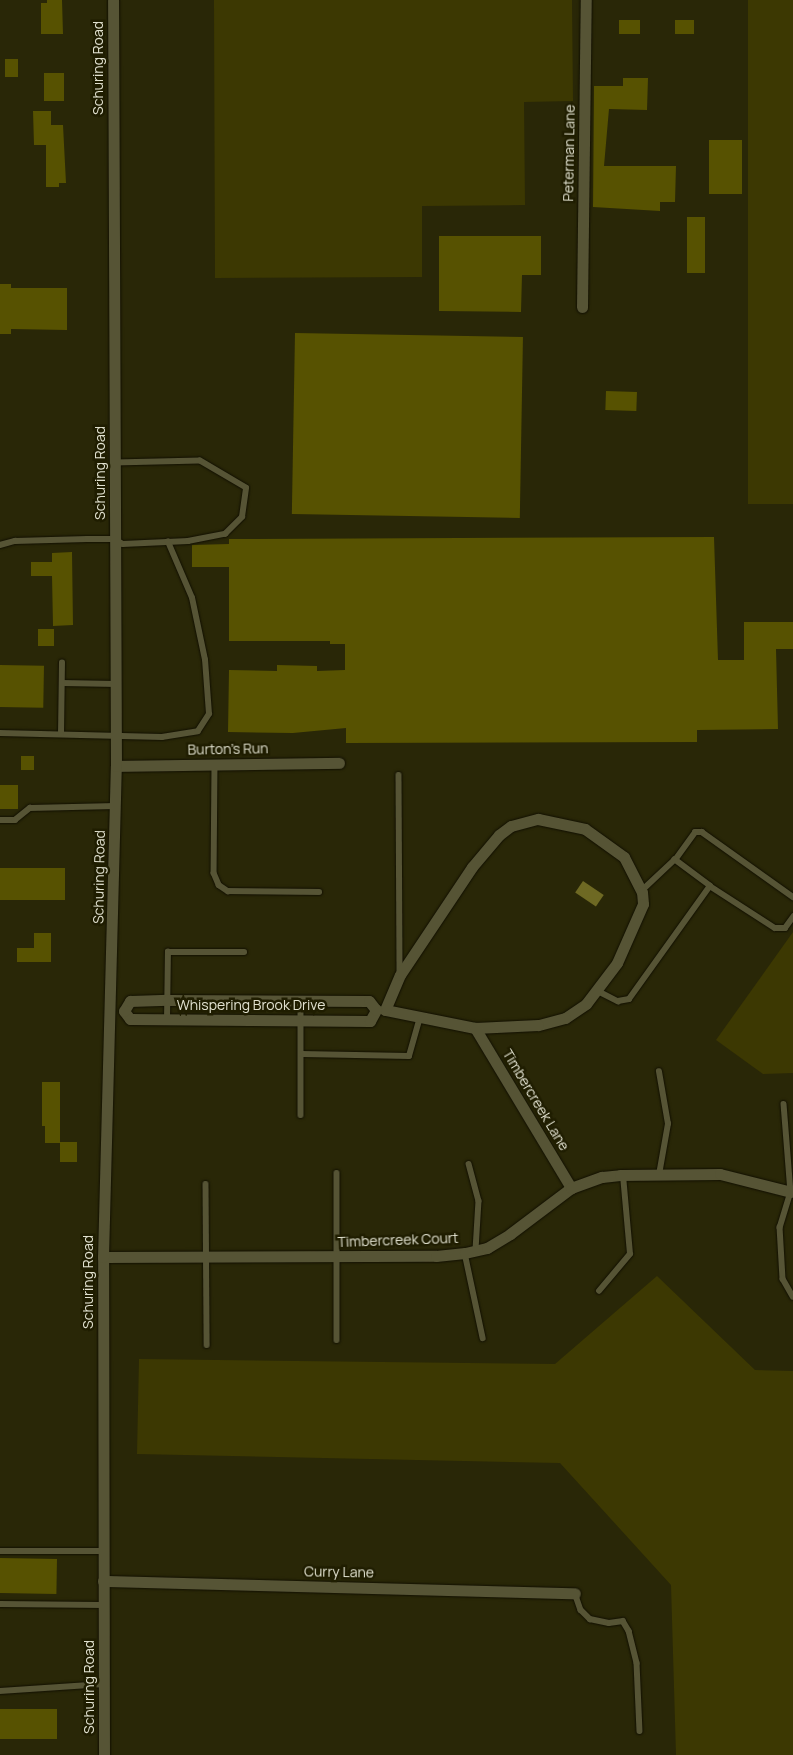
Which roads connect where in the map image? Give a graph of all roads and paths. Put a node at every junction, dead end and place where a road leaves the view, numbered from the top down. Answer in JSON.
{"nodes":[{"id":1,"x":113,"y":0,"type":"edge"},
{"id":2,"x":586,"y":0,"type":"edge"},
{"id":3,"x":582,"y":307,"type":"dead end"},
{"id":4,"x":115,"y":463,"type":"junction"},
{"id":5,"x":115,"y":539,"type":"junction"},
{"id":6,"x":168,"y":542,"type":"junction"},
{"id":7,"x":0,"y":544,"type":"edge"},
{"id":8,"x":62,"y":663,"type":"dead end"},
{"id":9,"x":62,"y":683,"type":"junction"},
{"id":10,"x":116,"y":684,"type":"junction"},
{"id":11,"x":0,"y":733,"type":"edge"},
{"id":12,"x":61,"y":734,"type":"junction"},
{"id":13,"x":116,"y":735,"type":"junction"},
{"id":14,"x":339,"y":763,"type":"dead end"},
{"id":15,"x":215,"y":765,"type":"junction"},
{"id":16,"x":116,"y":766,"type":"junction"},
{"id":17,"x":399,"y":775,"type":"dead end"},
{"id":18,"x":116,"y":806,"type":"junction"},
{"id":19,"x":0,"y":820,"type":"edge"},
{"id":20,"x":675,"y":860,"type":"junction"},
{"id":21,"x":710,"y":886,"type":"junction"},
{"id":22,"x":642,"y":891,"type":"junction"},
{"id":23,"x":319,"y":892,"type":"dead end"},
{"id":24,"x":793,"y":897,"type":"edge"},
{"id":25,"x":793,"y":917,"type":"edge"},
{"id":26,"x":244,"y":952,"type":"dead end"},
{"id":27,"x":400,"y":975,"type":"junction"},
{"id":28,"x":596,"y":990,"type":"junction"},
{"id":29,"x":168,"y":1000,"type":"junction"},
{"id":30,"x":301,"y":1000,"type":"junction"},
{"id":31,"x":381,"y":1010,"type":"junction"},
{"id":32,"x":111,"y":1011,"type":"junction"},
{"id":33,"x":124,"y":1011,"type":"junction"},
{"id":34,"x":420,"y":1017,"type":"junction"},
{"id":35,"x":167,"y":1020,"type":"junction"},
{"id":36,"x":301,"y":1020,"type":"junction"},
{"id":37,"x":475,"y":1028,"type":"junction"},
{"id":38,"x":302,"y":1054,"type":"junction"},
{"id":39,"x":659,"y":1072,"type":"dead end"},
{"id":40,"x":784,"y":1104,"type":"dead end"},
{"id":41,"x":301,"y":1115,"type":"dead end"},
{"id":42,"x":469,"y":1164,"type":"dead end"},
{"id":43,"x":337,"y":1173,"type":"dead end"},
{"id":44,"x":623,"y":1175,"type":"junction"},
{"id":45,"x":659,"y":1175,"type":"junction"},
{"id":46,"x":206,"y":1184,"type":"dead end"},
{"id":47,"x":571,"y":1188,"type":"junction"},
{"id":48,"x":790,"y":1192,"type":"junction"},
{"id":49,"x":470,"y":1251,"type":"junction"},
{"id":50,"x":103,"y":1257,"type":"junction"},
{"id":51,"x":339,"y":1257,"type":"junction"},
{"id":52,"x":206,"y":1258,"type":"junction"},
{"id":53,"x":600,"y":1291,"type":"dead end"},
{"id":54,"x":793,"y":1296,"type":"edge"},
{"id":55,"x":483,"y":1338,"type":"dead end"},
{"id":56,"x":338,"y":1340,"type":"dead end"},
{"id":57,"x":207,"y":1345,"type":"dead end"},
{"id":58,"x":0,"y":1551,"type":"edge"},
{"id":59,"x":104,"y":1551,"type":"junction"},
{"id":60,"x":104,"y":1581,"type":"junction"},
{"id":61,"x":574,"y":1593,"type":"joint"},
{"id":62,"x":0,"y":1604,"type":"edge"},
{"id":63,"x":104,"y":1605,"type":"junction"},
{"id":64,"x":104,"y":1684,"type":"junction"},
{"id":65,"x":0,"y":1691,"type":"edge"},
{"id":66,"x":640,"y":1731,"type":"dead end"},
{"id":67,"x":104,"y":1755,"type":"edge"}],
"edges":[{"from":1,"to":4,"type":"street","name":"Schuring Road"},
{"from":2,"to":3,"type":"street","name":"Peterman Lane"},
{"from":4,"to":5,"type":"street","name":"Schuring Road"},
{"from":4,"to":6,"type":"lane"},
{"from":5,"to":6,"type":"lane"},
{"from":5,"to":7,"type":"lane"},
{"from":5,"to":10,"type":"street","name":"Schuring Road"},
{"from":6,"to":13,"type":"lane"},
{"from":8,"to":9,"type":"lane"},
{"from":9,"to":10,"type":"lane"},
{"from":9,"to":12,"type":"lane"},
{"from":10,"to":13,"type":"street","name":"Schuring Road"},
{"from":11,"to":12,"type":"lane"},
{"from":12,"to":13,"type":"lane"},
{"from":13,"to":16,"type":"street","name":"Schuring Road"},
{"from":14,"to":15,"type":"street","name":"Burton's Run"},
{"from":15,"to":16,"type":"street","name":"Burton's Run"},
{"from":15,"to":23,"type":"lane"},
{"from":16,"to":18,"type":"street","name":"Schuring Road"},
{"from":17,"to":27,"type":"lane"},
{"from":18,"to":19,"type":"lane"},
{"from":18,"to":32,"type":"street","name":"Schuring Road"},
{"from":20,"to":21,"type":"lane"},
{"from":20,"to":22,"type":"lane"},
{"from":20,"to":24,"type":"lane"},
{"from":21,"to":25,"type":"lane"},
{"from":21,"to":28,"type":"lane"},
{"from":22,"to":27,"type":"street"},
{"from":22,"to":28,"type":"street","name":"Whispering Brook Drive"},
{"from":26,"to":29,"type":"lane"},
{"from":27,"to":31,"type":"street"},
{"from":28,"to":37,"type":"street","name":"Whispering Brook Drive"},
{"from":29,"to":30,"type":"street","name":"Whispering Brook Drive"},
{"from":29,"to":33,"type":"street","name":"Whispering Brook Drive"},
{"from":29,"to":35,"type":"lane"},
{"from":30,"to":31,"type":"street","name":"Whispering Brook Drive"},
{"from":30,"to":36,"type":"lane"},
{"from":31,"to":34,"type":"street","name":"Whispering Brook Drive"},
{"from":31,"to":36,"type":"street","name":"Whispering Brook Drive"},
{"from":32,"to":33,"type":"street","name":"Whispering Brook Drive"},
{"from":32,"to":50,"type":"street","name":"Schuring Road"},
{"from":33,"to":35,"type":"street","name":"Whispering Brook Drive"},
{"from":34,"to":37,"type":"street","name":"Whispering Brook Drive"},
{"from":34,"to":38,"type":"lane"},
{"from":35,"to":36,"type":"street","name":"Whispering Brook Drive"},
{"from":36,"to":38,"type":"lane"},
{"from":37,"to":47,"type":"street","name":"Timbercreek Lane"},
{"from":38,"to":41,"type":"lane"},
{"from":39,"to":45,"type":"lane"},
{"from":40,"to":48,"type":"lane"},
{"from":42,"to":49,"type":"lane"},
{"from":43,"to":51,"type":"lane"},
{"from":44,"to":45,"type":"street","name":"Timbercreek Court"},
{"from":44,"to":47,"type":"street","name":"Timbercreek Court"},
{"from":44,"to":53,"type":"lane"},
{"from":45,"to":48,"type":"street","name":"Timbercreek Court"},
{"from":46,"to":52,"type":"lane"},
{"from":47,"to":49,"type":"street","name":"Timbercreek Court"},
{"from":48,"to":54,"type":"lane"},
{"from":49,"to":51,"type":"street","name":"Timbercreek Court"},
{"from":49,"to":55,"type":"lane"},
{"from":50,"to":52,"type":"street","name":"Timbercreek Court"},
{"from":50,"to":59,"type":"street","name":"Schuring Road"},
{"from":51,"to":52,"type":"street","name":"Timbercreek Court"},
{"from":51,"to":56,"type":"lane"},
{"from":52,"to":57,"type":"lane"},
{"from":58,"to":59,"type":"lane"},
{"from":59,"to":60,"type":"street","name":"Schuring Road"},
{"from":60,"to":61,"type":"street","name":"Curry Lane"},
{"from":60,"to":63,"type":"street","name":"Schuring Road"},
{"from":61,"to":66,"type":"lane"},
{"from":62,"to":63,"type":"lane"},
{"from":63,"to":64,"type":"street","name":"Schuring Road"},
{"from":64,"to":65,"type":"lane"},
{"from":64,"to":67,"type":"street","name":"Schuring Road"}]}
